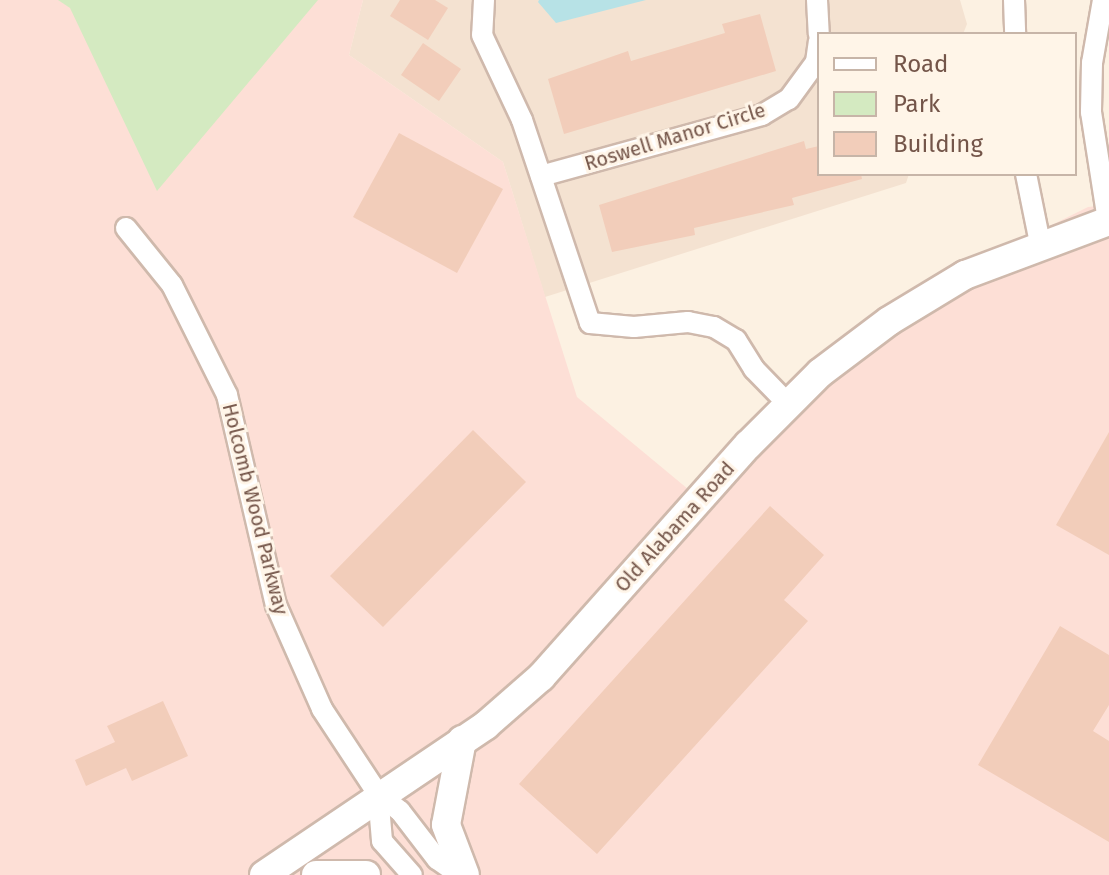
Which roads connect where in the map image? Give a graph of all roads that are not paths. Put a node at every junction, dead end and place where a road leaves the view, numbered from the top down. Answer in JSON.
{"nodes":[{"id":1,"x":484,"y":0,"type":"edge"},
{"id":2,"x":817,"y":0,"type":"edge"},
{"id":3,"x":1014,"y":0,"type":"edge"},
{"id":4,"x":1103,"y":0,"type":"edge"},
{"id":5,"x":819,"y":32,"type":"edge"},
{"id":6,"x":1015,"y":32,"type":"edge"},
{"id":7,"x":817,"y":55,"type":"edge"},
{"id":8,"x":541,"y":176,"type":"junction"},
{"id":9,"x":1026,"y":176,"type":"edge"},
{"id":10,"x":1108,"y":221,"type":"edge"},
{"id":11,"x":126,"y":228,"type":"dead end"},
{"id":12,"x":1040,"y":243,"type":"junction"},
{"id":13,"x":788,"y":404,"type":"junction"},
{"id":14,"x":462,"y":740,"type":"junction"},
{"id":15,"x":378,"y":794,"type":"junction"},
{"id":16,"x":264,"y":875,"type":"edge"},
{"id":17,"x":316,"y":875,"type":"edge"},
{"id":18,"x":366,"y":875,"type":"edge"},
{"id":19,"x":412,"y":875,"type":"edge"},
{"id":20,"x":462,"y":875,"type":"edge"}],
"edges":[{"from":1,"to":8,"type":"street"},
{"from":2,"to":5,"type":"street"},
{"from":3,"to":6,"type":"street"},
{"from":4,"to":10,"type":"street"},
{"from":7,"to":8,"type":"street","name":"Roswell Manor Circle"},
{"from":8,"to":13,"type":"street"},
{"from":9,"to":12,"type":"street"},
{"from":10,"to":12,"type":"main road","name":"Old Alabama Road"},
{"from":11,"to":15,"type":"street","name":"Holcomb Wood Parkway"},
{"from":12,"to":13,"type":"main road","name":"Old Alabama Road"},
{"from":13,"to":14,"type":"main road","name":"Old Alabama Road"},
{"from":14,"to":15,"type":"main road","name":"Old Alabama Road"},
{"from":14,"to":20,"type":"main road"},
{"from":15,"to":16,"type":"main road","name":"Old Alabama Road"},
{"from":15,"to":19,"type":"street","name":"Holcomb Wood Parkway"},
{"from":15,"to":20,"type":"street","name":"Holcomb Wood Parkway"},
{"from":17,"to":18,"type":"main road"}]}
